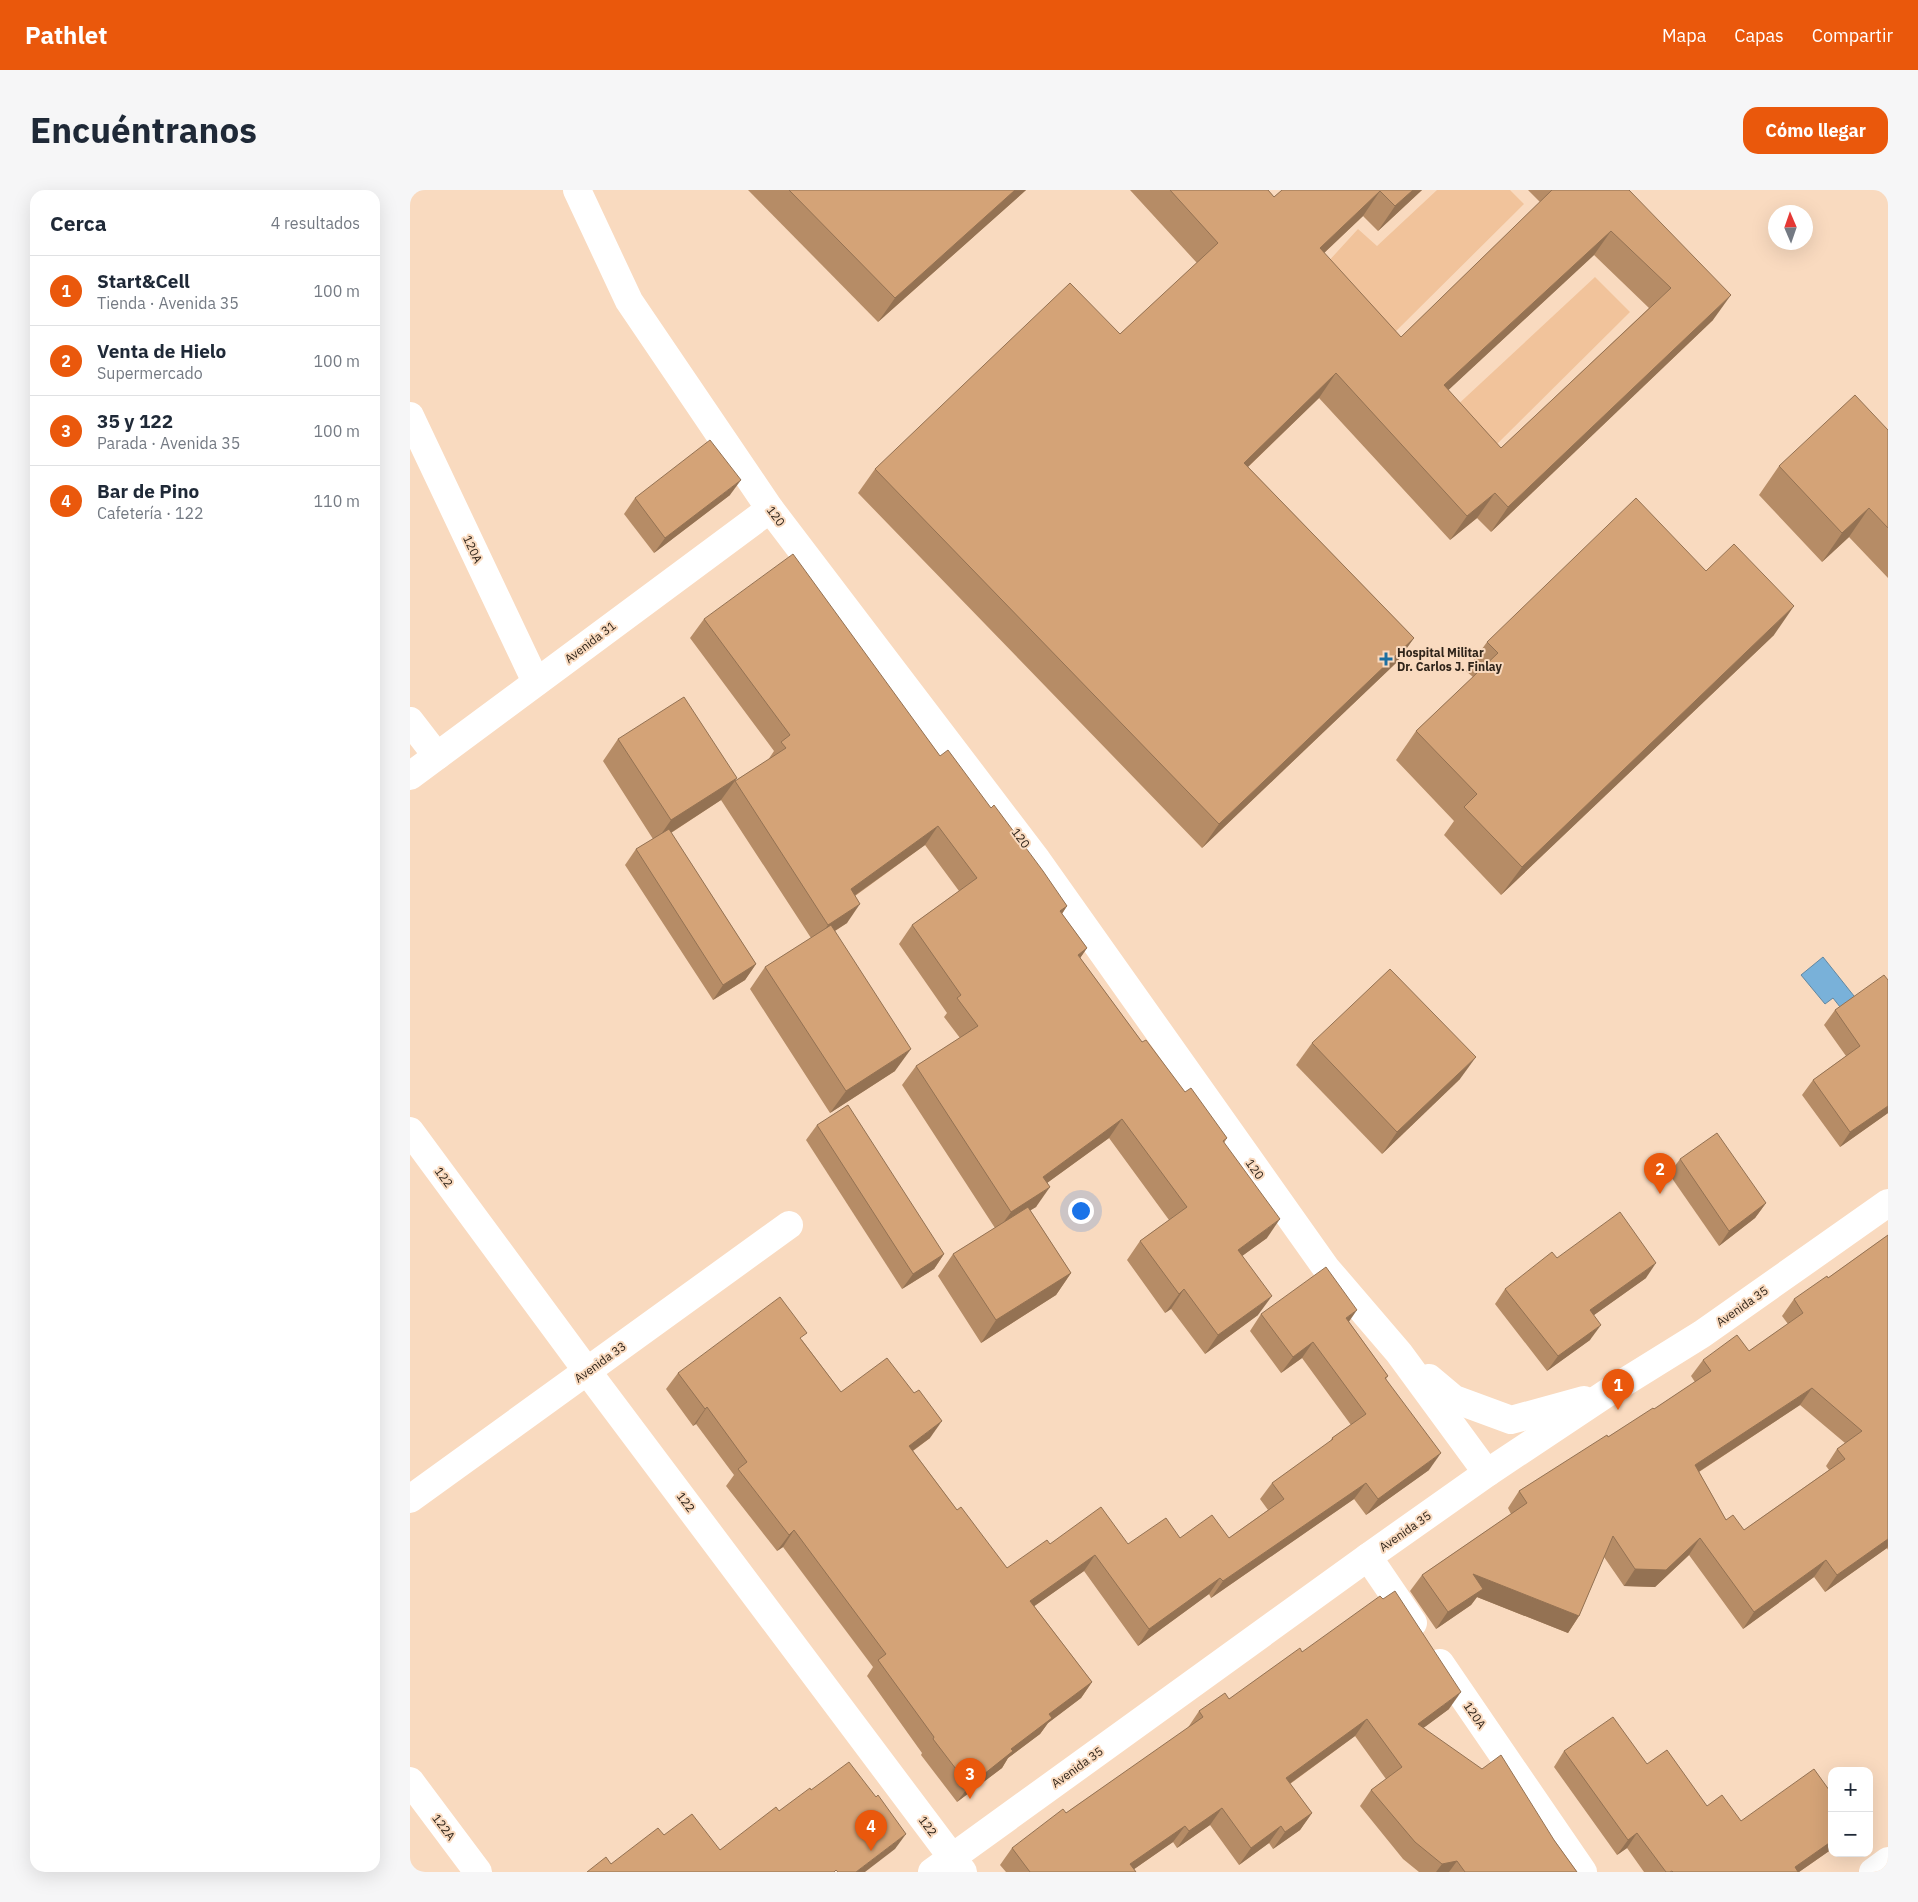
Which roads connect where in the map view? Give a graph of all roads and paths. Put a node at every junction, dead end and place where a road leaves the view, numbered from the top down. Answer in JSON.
{"nodes":[{"id":1,"x":577,"y":190,"type":"edge"},
{"id":2,"x":410,"y":416,"type":"edge"},
{"id":3,"x":770,"y":509,"type":"junction"},
{"id":4,"x":536,"y":682,"type":"junction"},
{"id":5,"x":410,"y":721,"type":"edge"},
{"id":6,"x":437,"y":756,"type":"junction"},
{"id":7,"x":410,"y":776,"type":"edge"},
{"id":8,"x":410,"y":1131,"type":"edge"},
{"id":9,"x":1888,"y":1203,"type":"edge"},
{"id":10,"x":789,"y":1225,"type":"dead end"},
{"id":11,"x":1399,"y":1353,"type":"junction"},
{"id":12,"x":587,"y":1371,"type":"junction"},
{"id":13,"x":1607,"y":1393,"type":"junction"},
{"id":14,"x":1487,"y":1474,"type":"junction"},
{"id":15,"x":410,"y":1499,"type":"edge"},
{"id":16,"x":1368,"y":1557,"type":"junction"},
{"id":17,"x":410,"y":1781,"type":"edge"},
{"id":18,"x":1888,"y":1861,"type":"edge"},
{"id":19,"x":949,"y":1867,"type":"edge"},
{"id":20,"x":478,"y":1872,"type":"edge"},
{"id":21,"x":1583,"y":1872,"type":"edge"},
{"id":22,"x":1872,"y":1872,"type":"edge"}],
"edges":[{"from":1,"to":3,"type":"street","name":"120"},
{"from":2,"to":4,"type":"street","name":"120A"},
{"from":3,"to":4,"type":"street","name":"Avenida 31"},
{"from":3,"to":11,"type":"street","name":"120"},
{"from":4,"to":6,"type":"street","name":"Avenida 31"},
{"from":5,"to":6,"type":"street"},
{"from":6,"to":7,"type":"street","name":"Avenida 31"},
{"from":8,"to":12,"type":"street","name":"122"},
{"from":9,"to":13,"type":"street","name":"Avenida 35"},
{"from":10,"to":12,"type":"street","name":"Avenida 33"},
{"from":11,"to":13,"type":"street"},
{"from":11,"to":14,"type":"street","name":"120"},
{"from":12,"to":15,"type":"street","name":"Avenida 33"},
{"from":12,"to":19,"type":"street","name":"122"},
{"from":13,"to":14,"type":"street","name":"Avenida 35"},
{"from":14,"to":16,"type":"street","name":"Avenida 35"},
{"from":16,"to":19,"type":"street","name":"Avenida 35"},
{"from":16,"to":21,"type":"street","name":"120A"},
{"from":17,"to":20,"type":"street","name":"122A"},
{"from":18,"to":22,"type":"street"}]}
